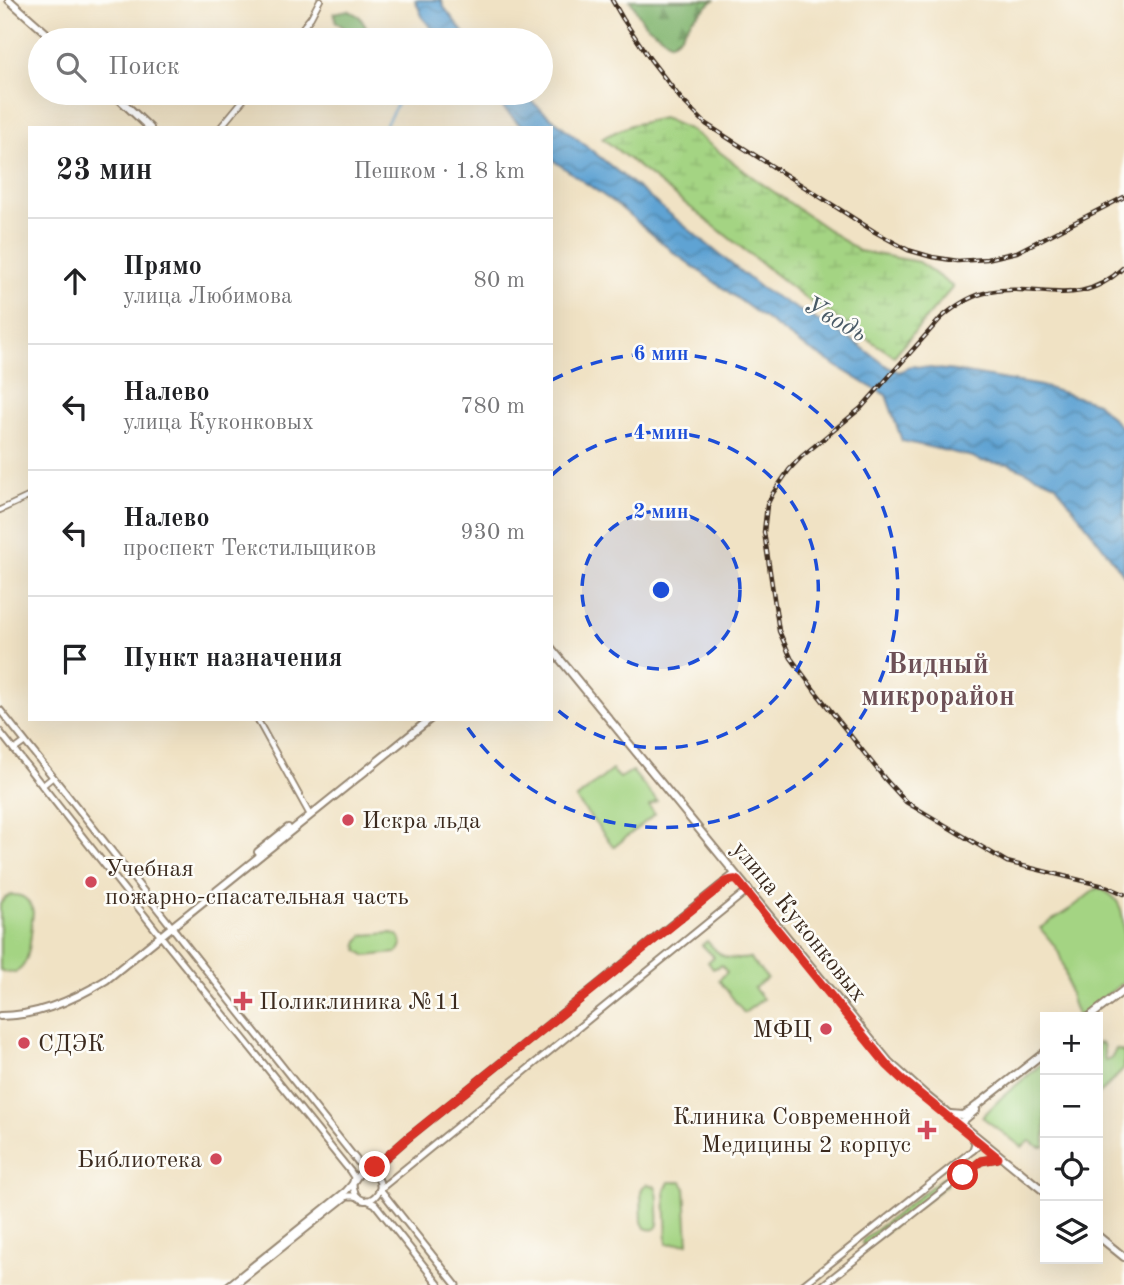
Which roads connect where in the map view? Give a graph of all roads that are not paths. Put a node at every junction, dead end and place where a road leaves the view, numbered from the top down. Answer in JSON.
{"nodes":[{"id":1,"x":11,"y":0,"type":"edge"},
{"id":2,"x":320,"y":0,"type":"edge"},
{"id":3,"x":42,"y":28,"type":"edge"},
{"id":4,"x":302,"y":28,"type":"edge"},
{"id":5,"x":124,"y":105,"type":"edge"},
{"id":6,"x":239,"y":105,"type":"edge"},
{"id":7,"x":147,"y":126,"type":"edge"},
{"id":8,"x":222,"y":126,"type":"edge"},
{"id":9,"x":28,"y":498,"type":"edge"},
{"id":10,"x":0,"y":512,"type":"edge"},
{"id":11,"x":553,"y":652,"type":"edge"},
{"id":12,"x":0,"y":710,"type":"edge"},
{"id":13,"x":606,"y":717,"type":"junction"},
{"id":14,"x":258,"y":721,"type":"edge"},
{"id":15,"x":421,"y":721,"type":"edge"},
{"id":16,"x":427,"y":721,"type":"edge"},
{"id":17,"x":0,"y":732,"type":"edge"},
{"id":18,"x":25,"y":742,"type":"junction"},
{"id":19,"x":14,"y":750,"type":"junction"},
{"id":20,"x":53,"y":777,"type":"junction"},
{"id":21,"x":42,"y":786,"type":"junction"},
{"id":22,"x":309,"y":813,"type":"junction"},
{"id":23,"x":739,"y":881,"type":"junction"},
{"id":24,"x":748,"y":891,"type":"junction"},
{"id":25,"x":170,"y":926,"type":"junction"},
{"id":26,"x":159,"y":935,"type":"junction"},
{"id":27,"x":1124,"y":991,"type":"edge"},
{"id":28,"x":234,"y":1006,"type":"junction"},
{"id":29,"x":1097,"y":1012,"type":"edge"},
{"id":30,"x":0,"y":1014,"type":"edge"},
{"id":31,"x":223,"y":1014,"type":"junction"},
{"id":32,"x":1040,"y":1058,"type":"edge"},
{"id":33,"x":971,"y":1112,"type":"junction"},
{"id":34,"x":949,"y":1114,"type":"junction"},
{"id":35,"x":957,"y":1122,"type":"junction"},
{"id":36,"x":969,"y":1133,"type":"junction"},
{"id":37,"x":982,"y":1143,"type":"junction"},
{"id":38,"x":973,"y":1151,"type":"junction"},
{"id":39,"x":998,"y":1158,"type":"junction"},
{"id":40,"x":368,"y":1172,"type":"junction"},
{"id":41,"x":944,"y":1173,"type":"junction"},
{"id":42,"x":353,"y":1182,"type":"junction"},
{"id":43,"x":952,"y":1184,"type":"junction"},
{"id":44,"x":380,"y":1189,"type":"junction"},
{"id":45,"x":1040,"y":1190,"type":"edge"},
{"id":46,"x":1040,"y":1190,"type":"edge"},
{"id":47,"x":358,"y":1198,"type":"junction"},
{"id":48,"x":367,"y":1200,"type":"junction"},
{"id":49,"x":1103,"y":1238,"type":"edge"},
{"id":50,"x":290,"y":1239,"type":"junction"},
{"id":51,"x":858,"y":1241,"type":"junction"},
{"id":52,"x":866,"y":1251,"type":"junction"},
{"id":53,"x":1124,"y":1255,"type":"edge"},
{"id":54,"x":250,"y":1271,"type":"junction"},
{"id":55,"x":229,"y":1285,"type":"edge"},
{"id":56,"x":235,"y":1285,"type":"edge"},
{"id":57,"x":439,"y":1285,"type":"edge"},
{"id":58,"x":456,"y":1285,"type":"edge"},
{"id":59,"x":803,"y":1285,"type":"edge"},
{"id":60,"x":823,"y":1285,"type":"edge"}],
"edges":[{"from":1,"to":3,"type":"main road"},
{"from":2,"to":4,"type":"street"},
{"from":5,"to":7,"type":"main road"},
{"from":6,"to":8,"type":"street"},
{"from":9,"to":10,"type":"street"},
{"from":11,"to":13,"type":"main road","name":"улица Куконковых"},
{"from":12,"to":18,"type":"main road"},
{"from":13,"to":23,"type":"main road","name":"улица Куконковых"},
{"from":13,"to":23,"type":"main road","name":"улица Куконковых"},
{"from":14,"to":22,"type":"street"},
{"from":15,"to":22,"type":"main road"},
{"from":16,"to":22,"type":"main road"},
{"from":17,"to":19,"type":"main road"},
{"from":18,"to":19,"type":"street"},
{"from":18,"to":20,"type":"main road"},
{"from":19,"to":21,"type":"main road"},
{"from":20,"to":21,"type":"street"},
{"from":20,"to":25,"type":"main road"},
{"from":21,"to":26,"type":"main road"},
{"from":22,"to":25,"type":"main road"},
{"from":23,"to":24,"type":"main road","name":"улица Куконковых"},
{"from":23,"to":40,"type":"main road"},
{"from":24,"to":34,"type":"main road","name":"улица Куконковых"},
{"from":24,"to":35,"type":"main road","name":"улица Куконковых"},
{"from":24,"to":44,"type":"main road"},
{"from":25,"to":26,"type":"main road"},
{"from":25,"to":28,"type":"main road"},
{"from":26,"to":30,"type":"main road"},
{"from":26,"to":31,"type":"main road"},
{"from":27,"to":29,"type":"main road"},
{"from":28,"to":31,"type":"street"},
{"from":28,"to":40,"type":"main road"},
{"from":31,"to":42,"type":"main road"},
{"from":32,"to":33,"type":"main road"},
{"from":33,"to":34,"type":"main road"},
{"from":33,"to":35,"type":"main road"},
{"from":33,"to":36,"type":"main road"},
{"from":34,"to":35,"type":"main road","name":"улица Куконковых"},
{"from":35,"to":36,"type":"main road","name":"улица Куконковых"},
{"from":36,"to":37,"type":"main road","name":"улица Куконковых"},
{"from":36,"to":38,"type":"main road"},
{"from":37,"to":38,"type":"main road"},
{"from":37,"to":39,"type":"main road","name":"улица Куконковых"},
{"from":37,"to":45,"type":"main road","name":"улица Куконковых"},
{"from":38,"to":41,"type":"main road"},
{"from":39,"to":43,"type":"main road"},
{"from":39,"to":46,"type":"main road","name":"улица Куконковых"},
{"from":40,"to":42,"type":"main road"},
{"from":40,"to":44,"type":"main road"},
{"from":41,"to":43,"type":"main road"},
{"from":41,"to":51,"type":"main road"},
{"from":42,"to":47,"type":"main road"},
{"from":42,"to":50,"type":"main road"},
{"from":43,"to":52,"type":"main road"},
{"from":44,"to":48,"type":"main road"},
{"from":44,"to":58,"type":"main road"},
{"from":47,"to":48,"type":"main road"},
{"from":47,"to":50,"type":"main road"},
{"from":48,"to":57,"type":"main road"},
{"from":49,"to":53,"type":"main road"},
{"from":50,"to":54,"type":"main road"},
{"from":51,"to":52,"type":"main road"},
{"from":51,"to":59,"type":"main road"},
{"from":52,"to":60,"type":"main road"},
{"from":54,"to":55,"type":"main road"},
{"from":54,"to":56,"type":"main road"}]}
